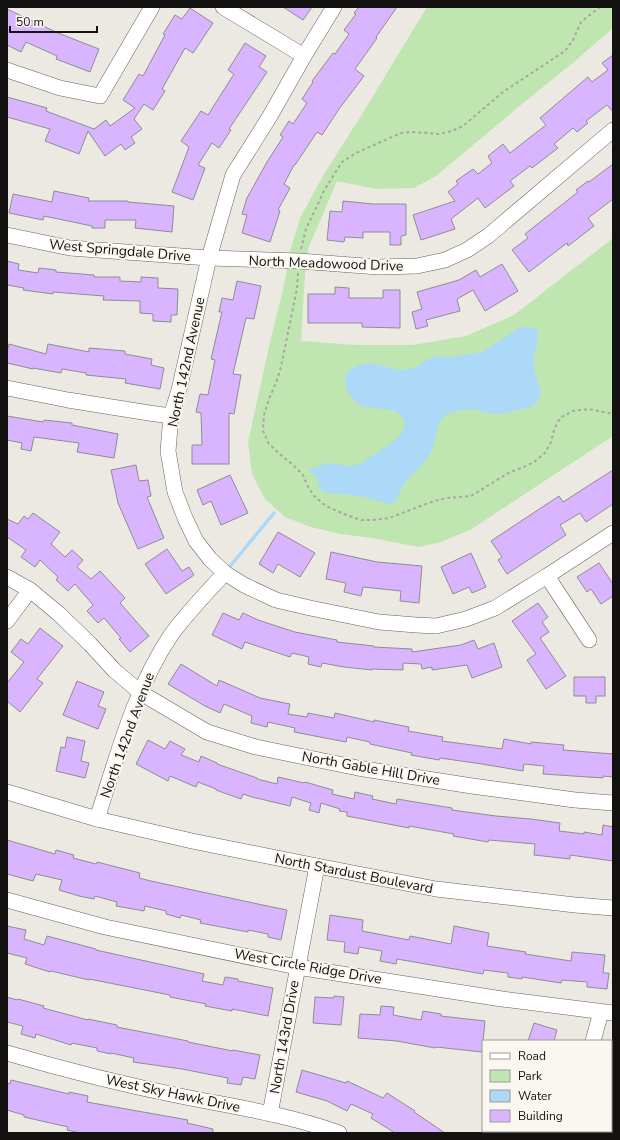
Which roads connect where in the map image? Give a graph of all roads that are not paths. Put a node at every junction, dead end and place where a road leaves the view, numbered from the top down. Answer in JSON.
{"nodes":[{"id":1,"x":152,"y":7,"type":"edge"},
{"id":2,"x":223,"y":7,"type":"edge"},
{"id":3,"x":334,"y":7,"type":"edge"},
{"id":4,"x":304,"y":56,"type":"junction"},
{"id":5,"x":7,"y":70,"type":"edge"},
{"id":6,"x":613,"y":130,"type":"edge"},
{"id":7,"x":7,"y":235,"type":"edge"},
{"id":8,"x":209,"y":258,"type":"junction"},
{"id":9,"x":7,"y":388,"type":"edge"},
{"id":10,"x":172,"y":416,"type":"junction"},
{"id":11,"x":613,"y":533,"type":"edge"},
{"id":12,"x":225,"y":573,"type":"junction"},
{"id":13,"x":547,"y":576,"type":"junction"},
{"id":14,"x":7,"y":577,"type":"edge"},
{"id":15,"x":30,"y":590,"type":"junction"},
{"id":16,"x":7,"y":621,"type":"edge"},
{"id":17,"x":589,"y":640,"type":"dead end"},
{"id":18,"x":141,"y":693,"type":"junction"},
{"id":19,"x":7,"y":792,"type":"edge"},
{"id":20,"x":613,"y":803,"type":"edge"},
{"id":21,"x":97,"y":819,"type":"junction"},
{"id":22,"x":317,"y":866,"type":"junction"},
{"id":23,"x":7,"y":900,"type":"edge"},
{"id":24,"x":613,"y":908,"type":"edge"},
{"id":25,"x":297,"y":967,"type":"junction"},
{"id":26,"x":607,"y":1013,"type":"edge"},
{"id":27,"x":594,"y":1040,"type":"edge"},
{"id":28,"x":7,"y":1053,"type":"edge"},
{"id":29,"x":270,"y":1114,"type":"junction"},
{"id":30,"x":339,"y":1133,"type":"edge"}],
"edges":[{"from":1,"to":5,"type":"street"},
{"from":2,"to":4,"type":"street"},
{"from":3,"to":4,"type":"street","name":"North 142nd Avenue"},
{"from":4,"to":8,"type":"street","name":"North 142nd Avenue"},
{"from":6,"to":8,"type":"street","name":"North Meadowood Drive"},
{"from":7,"to":8,"type":"street","name":"West Springdale Drive"},
{"from":8,"to":10,"type":"street","name":"North 142nd Avenue"},
{"from":9,"to":10,"type":"street"},
{"from":10,"to":12,"type":"street","name":"North 142nd Avenue"},
{"from":11,"to":13,"type":"street"},
{"from":12,"to":13,"type":"street"},
{"from":12,"to":18,"type":"street","name":"North 142nd Avenue"},
{"from":13,"to":17,"type":"street"},
{"from":14,"to":15,"type":"street","name":"North Gable Hill Drive"},
{"from":15,"to":16,"type":"street"},
{"from":15,"to":18,"type":"street","name":"North Gable Hill Drive"},
{"from":18,"to":20,"type":"street","name":"North Gable Hill Drive"},
{"from":18,"to":21,"type":"street","name":"North 142nd Avenue"},
{"from":19,"to":21,"type":"street","name":"North Stardust Boulevard"},
{"from":21,"to":22,"type":"street","name":"North Stardust Boulevard"},
{"from":22,"to":24,"type":"street","name":"North Stardust Boulevard"},
{"from":22,"to":25,"type":"street","name":"North 143rd Drive"},
{"from":23,"to":25,"type":"street","name":"West Circle Ridge Drive"},
{"from":25,"to":26,"type":"street","name":"West Circle Ridge Drive"},
{"from":25,"to":29,"type":"street","name":"North 143rd Drive"},
{"from":26,"to":27,"type":"street"},
{"from":28,"to":29,"type":"street","name":"West Sky Hawk Drive"},
{"from":29,"to":30,"type":"street","name":"West Sky Hawk Drive"}]}
